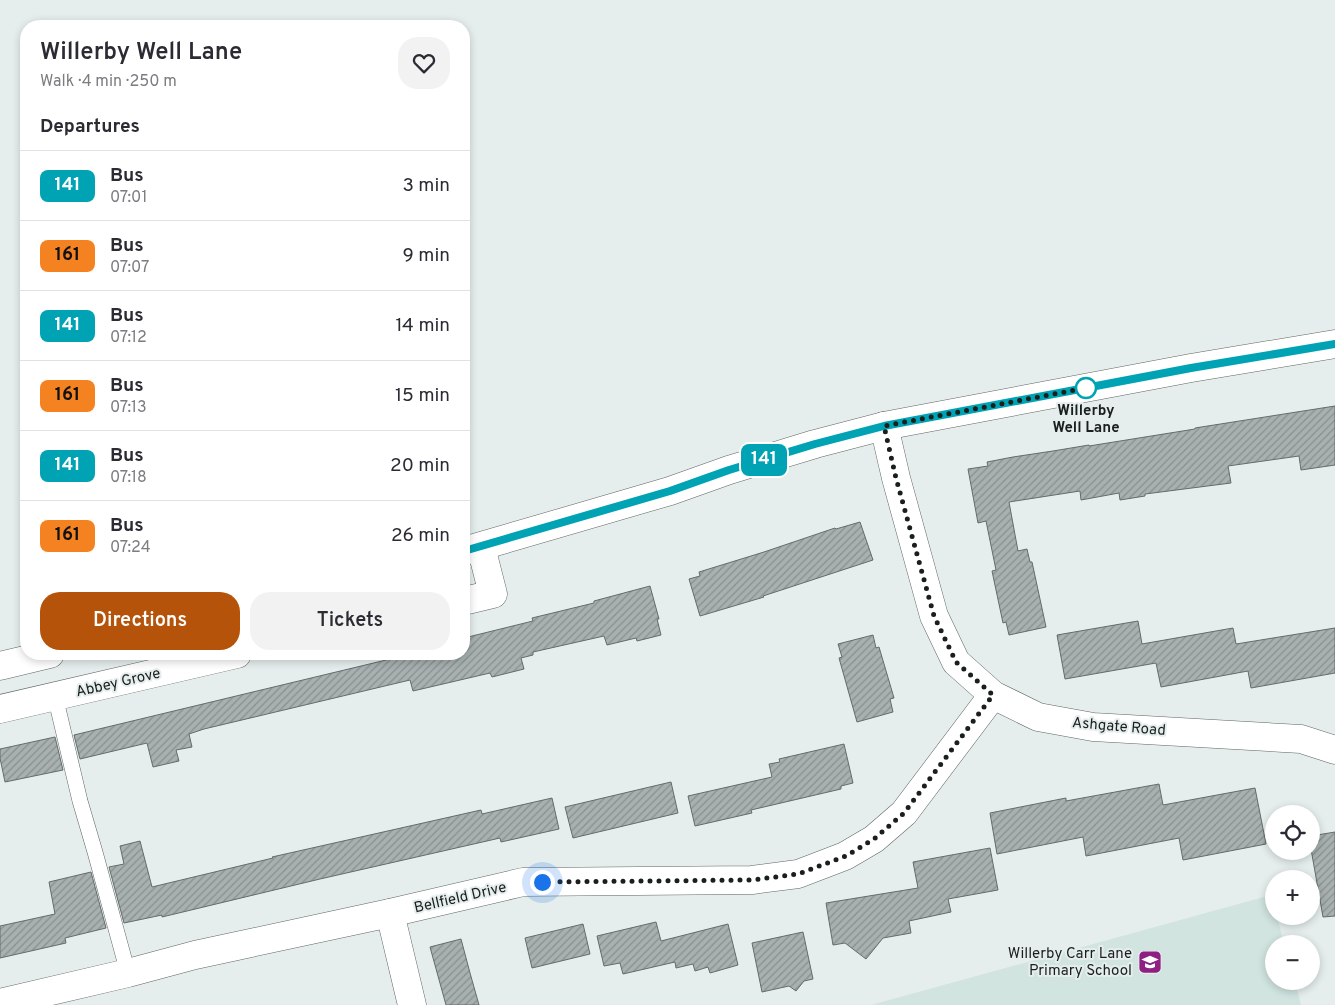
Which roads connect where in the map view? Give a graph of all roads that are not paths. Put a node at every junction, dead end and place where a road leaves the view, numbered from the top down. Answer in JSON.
{"nodes":[{"id":1,"x":1335,"y":344,"type":"edge"},
{"id":2,"x":884,"y":426,"type":"junction"},
{"id":3,"x":472,"y":549,"type":"edge"},
{"id":4,"x":470,"y":599,"type":"edge"},
{"id":5,"x":25,"y":660,"type":"edge"},
{"id":6,"x":211,"y":660,"type":"edge"},
{"id":7,"x":0,"y":666,"type":"edge"},
{"id":8,"x":993,"y":695,"type":"junction"},
{"id":9,"x":55,"y":696,"type":"junction"},
{"id":10,"x":0,"y":709,"type":"edge"},
{"id":11,"x":1335,"y":750,"type":"edge"},
{"id":12,"x":390,"y":913,"type":"junction"},
{"id":13,"x":128,"y":973,"type":"junction"},
{"id":14,"x":0,"y":1003,"type":"edge"},
{"id":15,"x":412,"y":1005,"type":"edge"}],
"edges":[{"from":1,"to":2,"type":"street"},
{"from":2,"to":3,"type":"street"},
{"from":2,"to":8,"type":"street","name":"Ashgate Road"},
{"from":3,"to":4,"type":"street"},
{"from":5,"to":7,"type":"street"},
{"from":6,"to":9,"type":"street","name":"Abbey Grove"},
{"from":8,"to":11,"type":"street","name":"Ashgate Road"},
{"from":8,"to":12,"type":"street","name":"Bellfield Drive"},
{"from":9,"to":10,"type":"street","name":"Abbey Grove"},
{"from":9,"to":13,"type":"lane"},
{"from":12,"to":13,"type":"street","name":"Bellfield Drive"},
{"from":12,"to":15,"type":"street"},
{"from":13,"to":14,"type":"street","name":"Bellfield Drive"}]}
